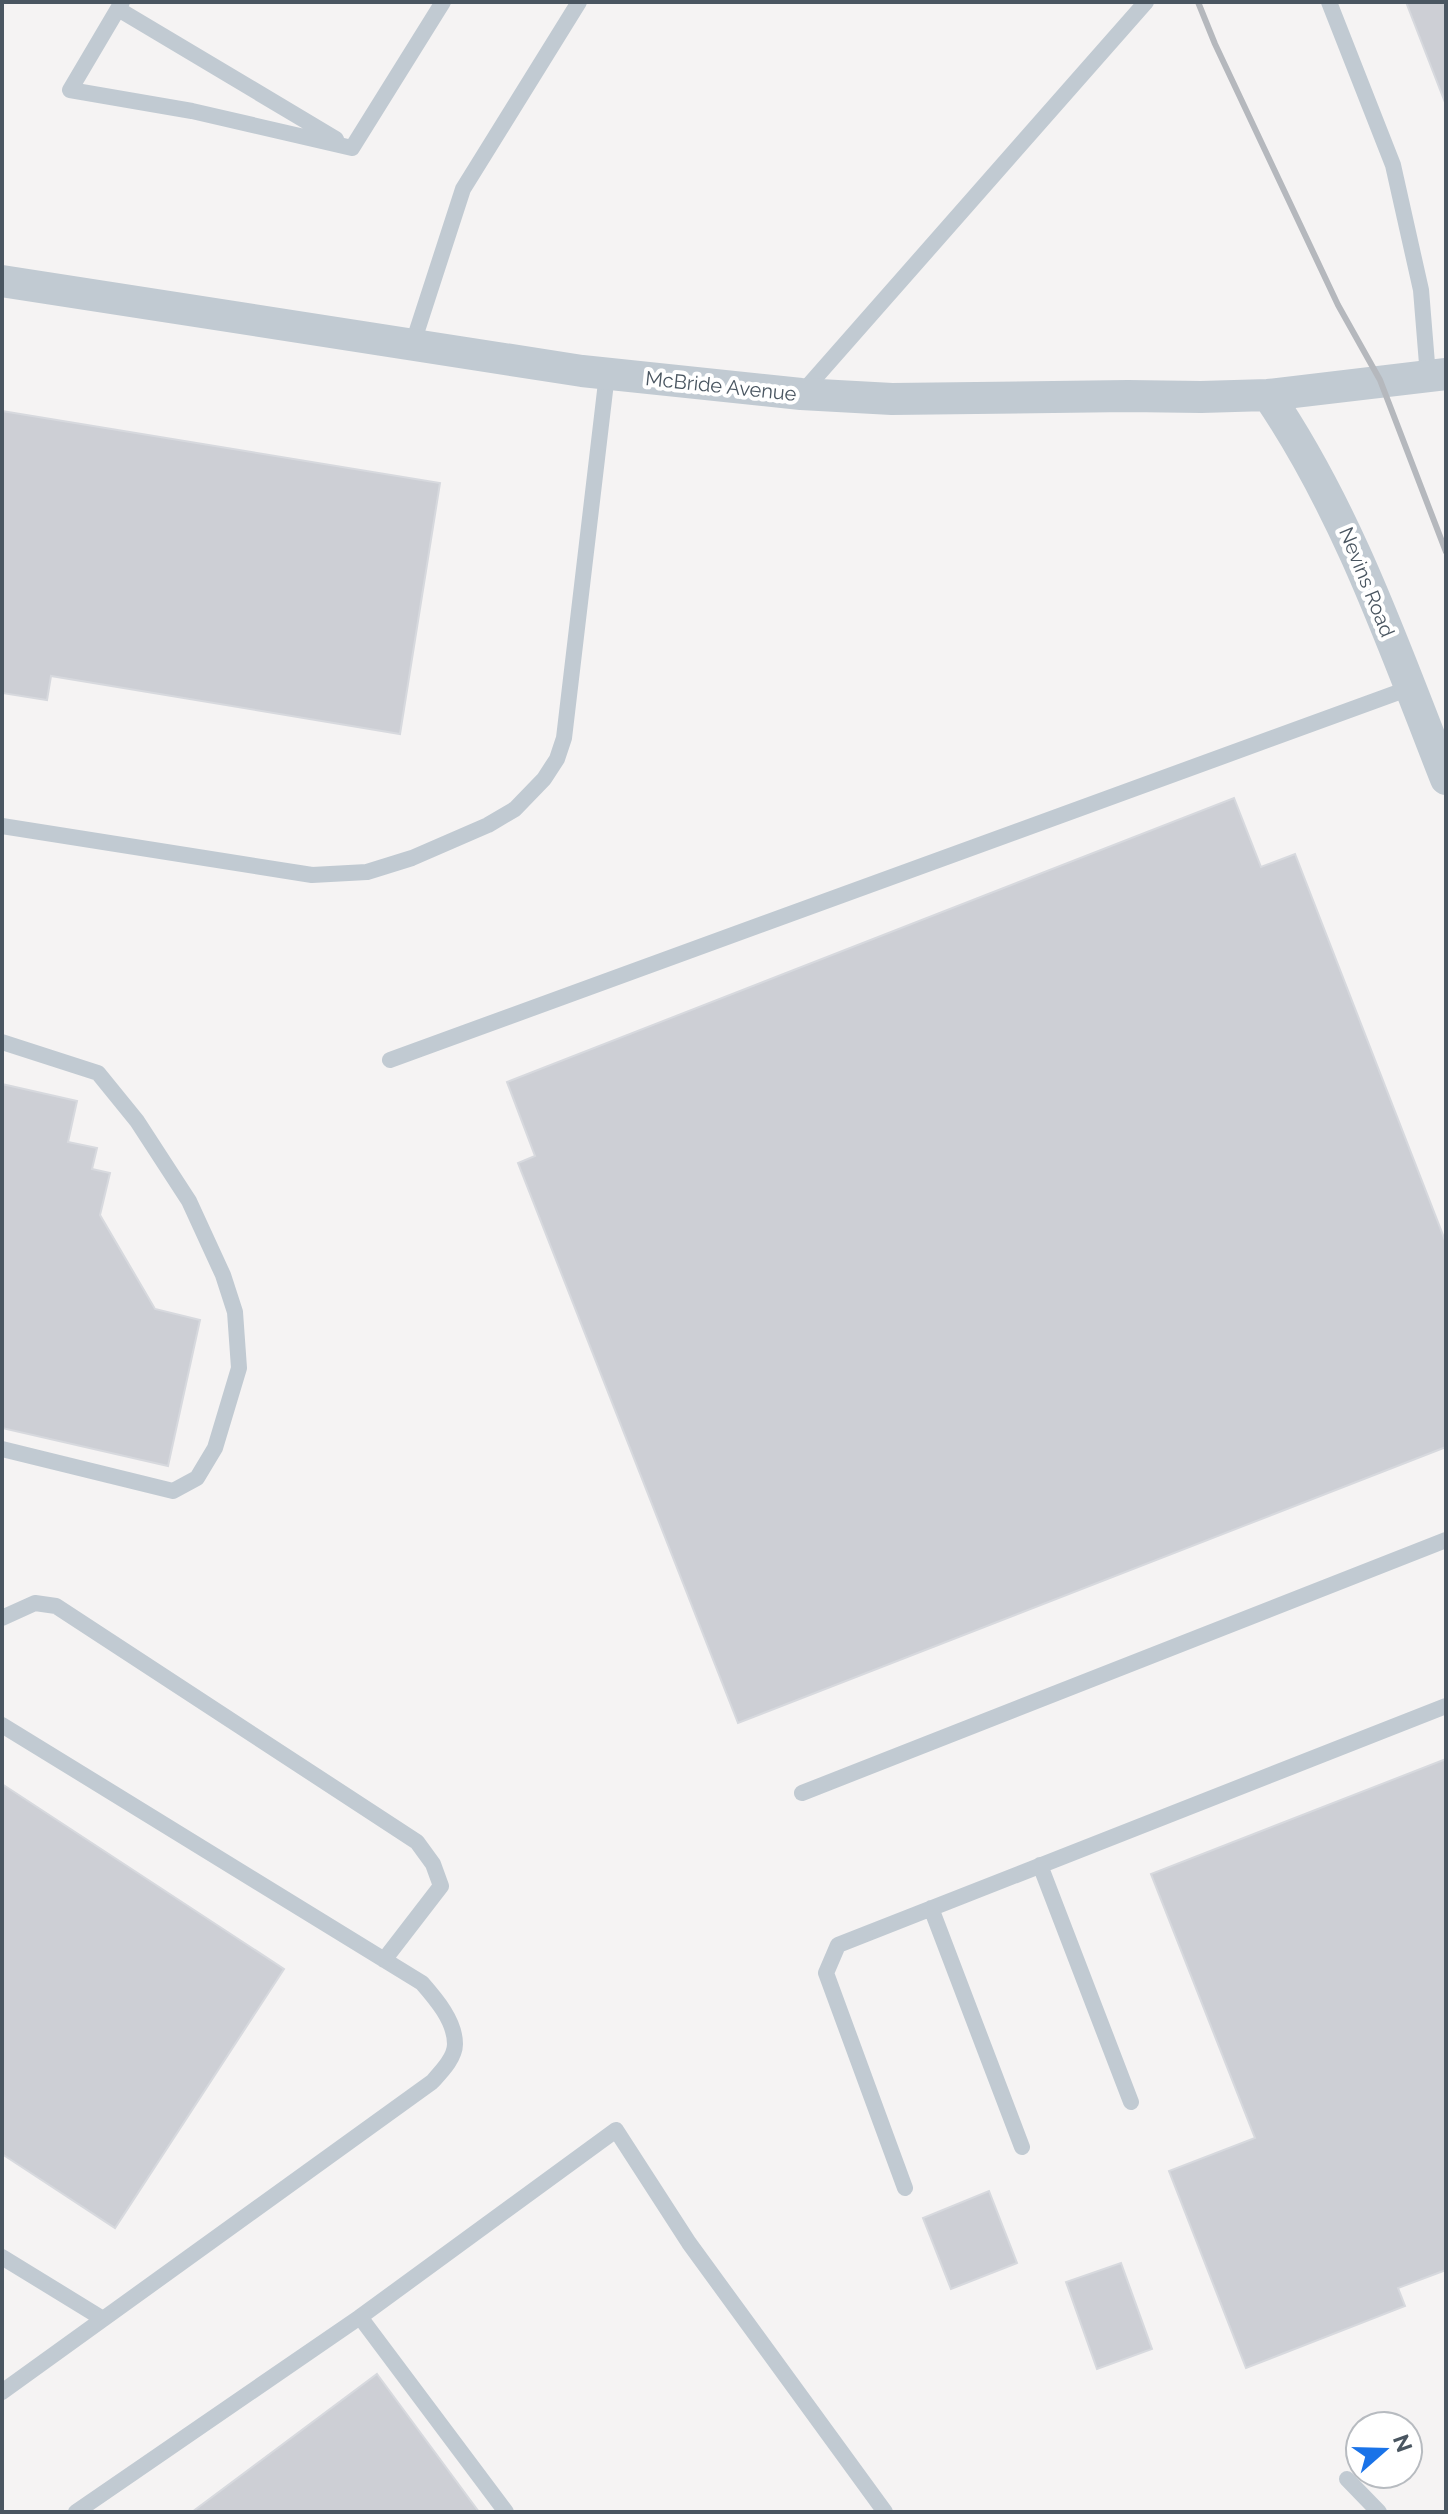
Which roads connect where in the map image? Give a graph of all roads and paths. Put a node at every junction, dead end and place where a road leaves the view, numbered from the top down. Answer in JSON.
{"nodes":[{"id":1,"x":443,"y":2,"type":"edge"},
{"id":2,"x":579,"y":2,"type":"edge"},
{"id":3,"x":1146,"y":2,"type":"edge"},
{"id":4,"x":1329,"y":2,"type":"edge"},
{"id":5,"x":120,"y":5,"type":"edge"},
{"id":6,"x":352,"y":148,"type":"junction"},
{"id":7,"x":2,"y":281,"type":"edge"},
{"id":8,"x":412,"y":346,"type":"junction"},
{"id":9,"x":607,"y":374,"type":"junction"},
{"id":10,"x":1437,"y":375,"type":"edge"},
{"id":11,"x":801,"y":394,"type":"junction"},
{"id":12,"x":1268,"y":395,"type":"junction"},
{"id":13,"x":1410,"y":688,"type":"junction"},
{"id":14,"x":1446,"y":779,"type":"edge"},
{"id":15,"x":2,"y":826,"type":"edge"},
{"id":16,"x":2,"y":1042,"type":"edge"},
{"id":17,"x":390,"y":1060,"type":"dead end"},
{"id":18,"x":2,"y":1449,"type":"edge"},
{"id":19,"x":1446,"y":1540,"type":"edge"},
{"id":20,"x":2,"y":1618,"type":"edge"},
{"id":21,"x":1446,"y":1706,"type":"edge"},
{"id":22,"x":2,"y":1725,"type":"edge"},
{"id":23,"x":802,"y":1793,"type":"dead end"},
{"id":24,"x":1040,"y":1865,"type":"junction"},
{"id":25,"x":931,"y":1908,"type":"junction"},
{"id":26,"x":384,"y":1960,"type":"junction"},
{"id":27,"x":1131,"y":2102,"type":"dead end"},
{"id":28,"x":1022,"y":2147,"type":"dead end"},
{"id":29,"x":905,"y":2188,"type":"dead end"},
{"id":30,"x":2,"y":2257,"type":"edge"},
{"id":31,"x":360,"y":2317,"type":"junction"},
{"id":32,"x":103,"y":2319,"type":"junction"},
{"id":33,"x":2,"y":2392,"type":"edge"},
{"id":34,"x":1358,"y":2490,"type":"edge"},
{"id":35,"x":76,"y":2512,"type":"edge"},
{"id":36,"x":506,"y":2512,"type":"edge"},
{"id":37,"x":885,"y":2512,"type":"edge"},
{"id":38,"x":1379,"y":2512,"type":"edge"}],
"edges":[{"from":1,"to":6,"type":"lane"},
{"from":2,"to":8,"type":"lane"},
{"from":3,"to":11,"type":"lane"},
{"from":4,"to":10,"type":"lane"},
{"from":5,"to":6,"type":"lane"},
{"from":5,"to":6,"type":"lane"},
{"from":7,"to":8,"type":"street","name":"McBride Avenue"},
{"from":8,"to":9,"type":"street","name":"McBride Avenue"},
{"from":9,"to":11,"type":"street","name":"McBride Avenue"},
{"from":9,"to":15,"type":"lane"},
{"from":10,"to":12,"type":"street","name":"McBride Avenue"},
{"from":11,"to":12,"type":"street","name":"McBride Avenue"},
{"from":12,"to":13,"type":"street","name":"Nevins Road"},
{"from":13,"to":14,"type":"street","name":"Nevins Road"},
{"from":13,"to":17,"type":"lane"},
{"from":16,"to":18,"type":"lane"},
{"from":19,"to":23,"type":"lane"},
{"from":20,"to":26,"type":"lane"},
{"from":21,"to":24,"type":"lane"},
{"from":22,"to":26,"type":"lane"},
{"from":24,"to":25,"type":"lane"},
{"from":24,"to":27,"type":"lane"},
{"from":25,"to":28,"type":"lane"},
{"from":25,"to":29,"type":"lane"},
{"from":26,"to":32,"type":"lane"},
{"from":30,"to":32,"type":"lane"},
{"from":31,"to":35,"type":"lane"},
{"from":31,"to":36,"type":"lane"},
{"from":31,"to":37,"type":"lane"},
{"from":32,"to":33,"type":"lane"},
{"from":34,"to":38,"type":"lane"}]}
